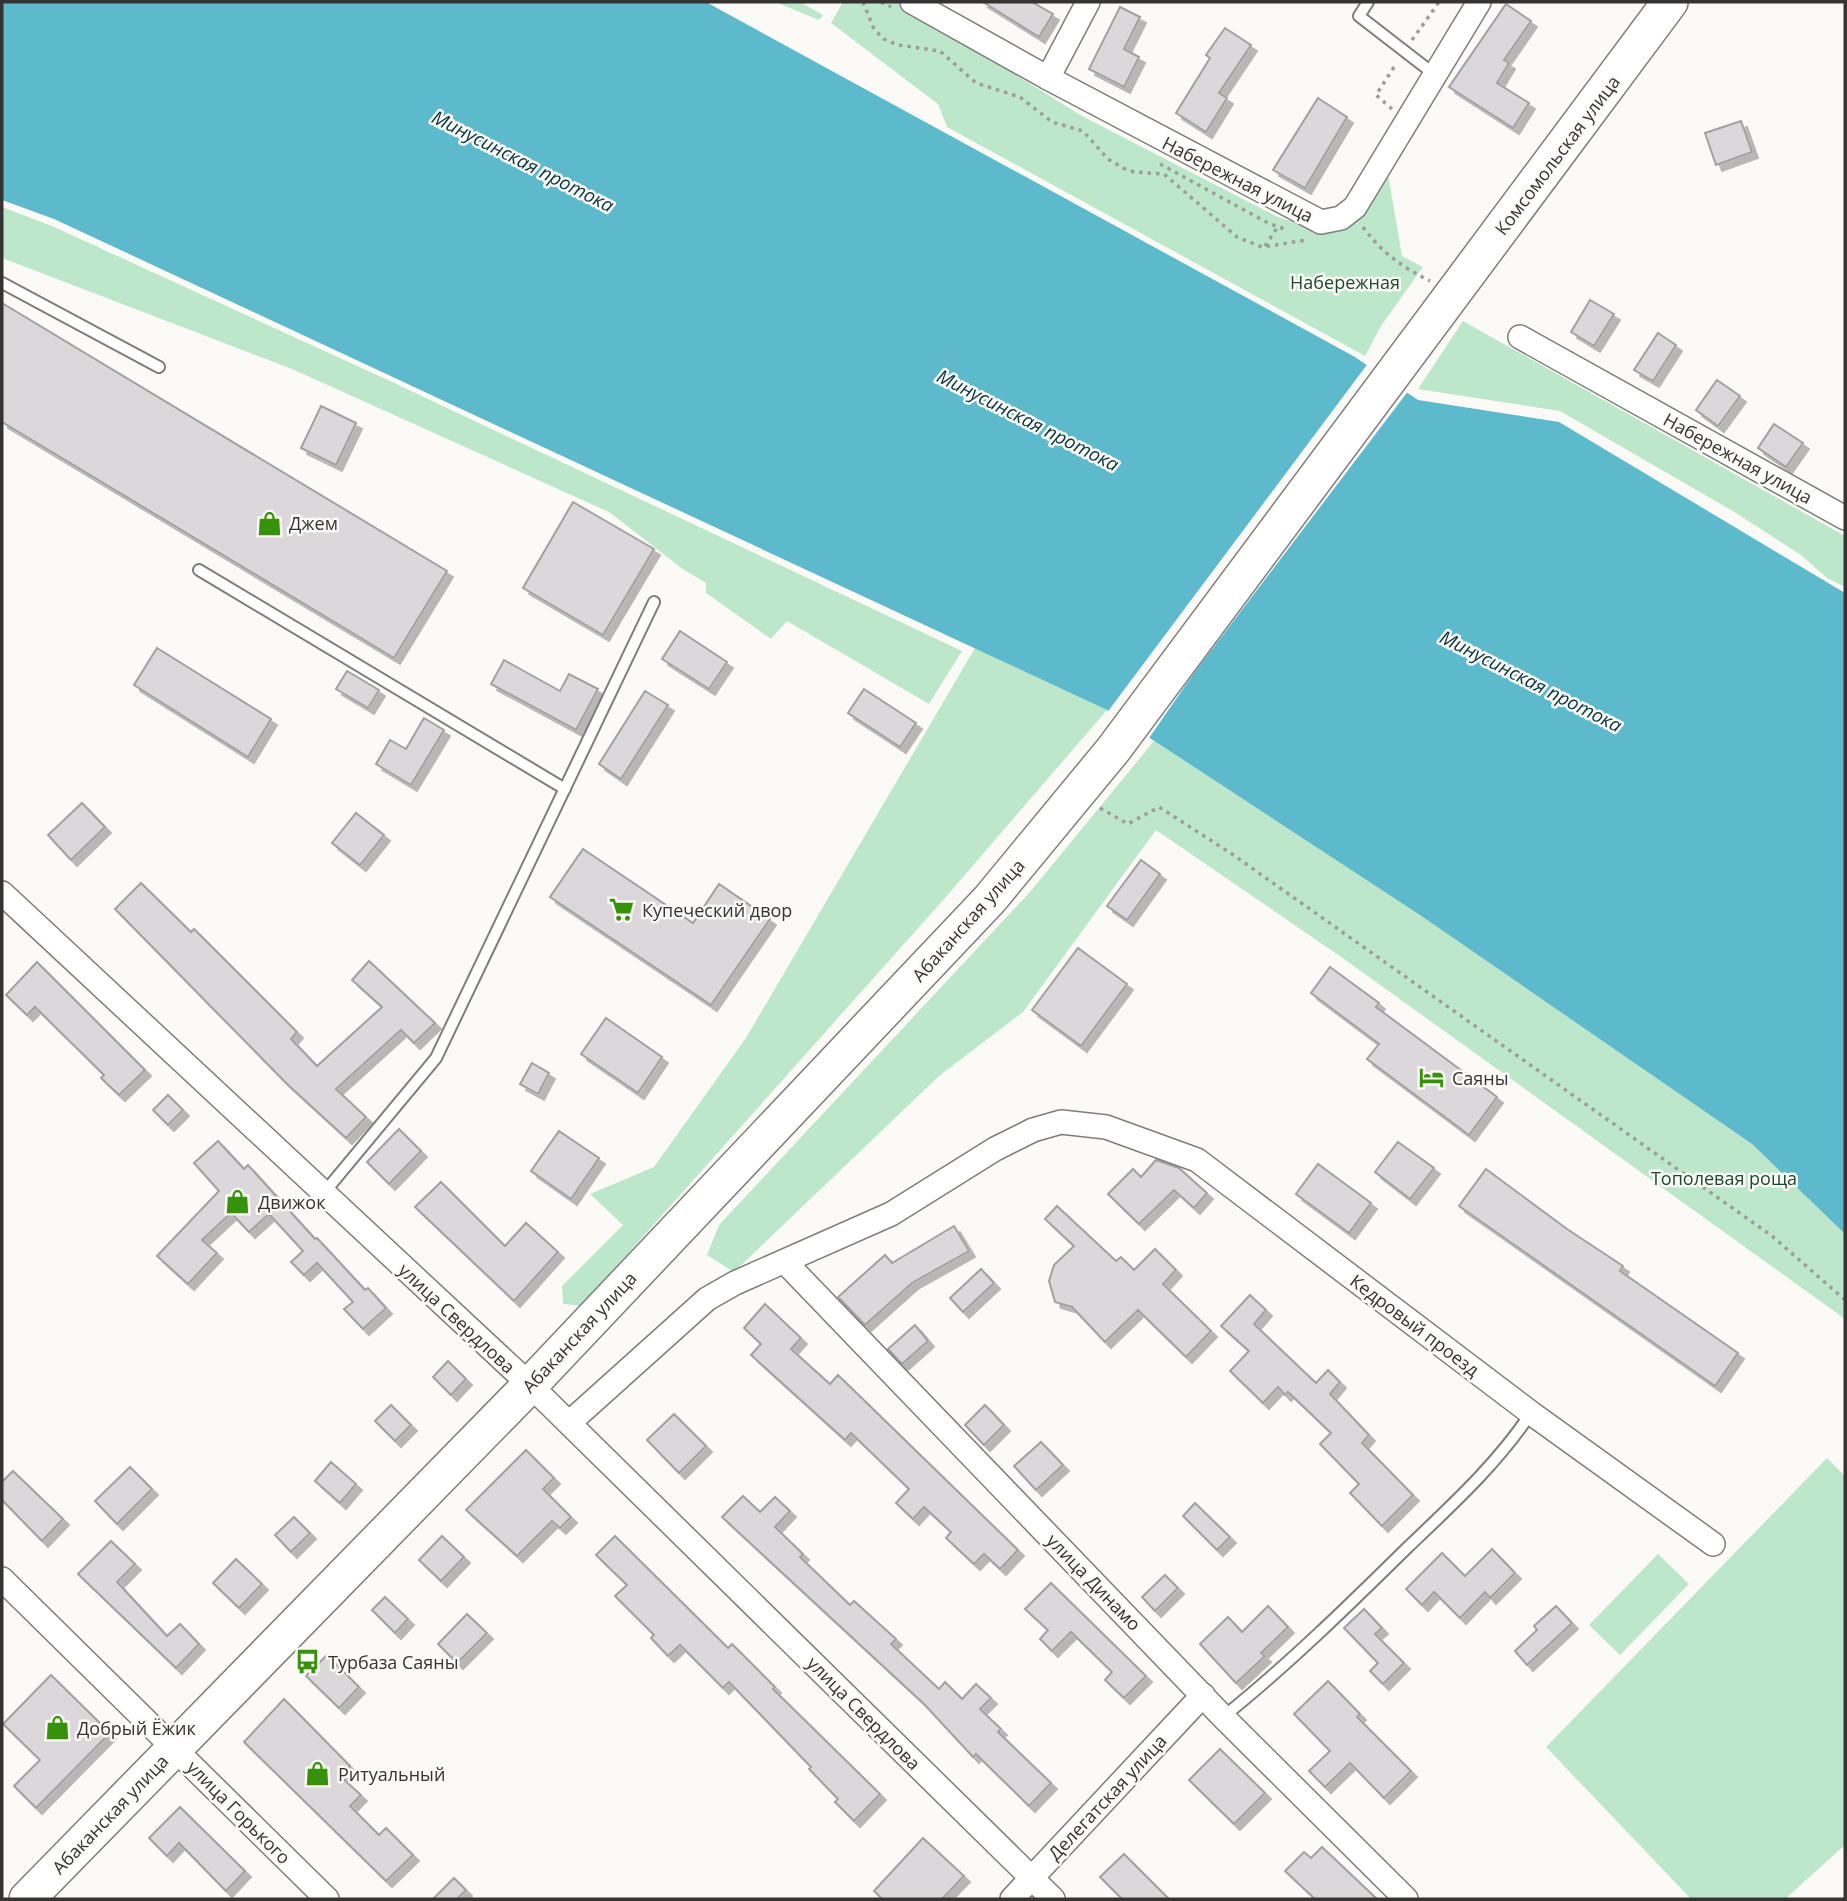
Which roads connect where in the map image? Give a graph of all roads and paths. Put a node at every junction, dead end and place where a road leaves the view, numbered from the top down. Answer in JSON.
{"nodes":[{"id":1,"x":863,"y":2,"type":"edge"},
{"id":2,"x":912,"y":2,"type":"edge"},
{"id":3,"x":1088,"y":2,"type":"edge"},
{"id":4,"x":1368,"y":2,"type":"edge"},
{"id":5,"x":1439,"y":2,"type":"edge"},
{"id":6,"x":1479,"y":2,"type":"edge"},
{"id":7,"x":1670,"y":2,"type":"edge"},
{"id":8,"x":1405,"y":51,"type":"junction"},
{"id":9,"x":1396,"y":63,"type":"dead end"},
{"id":10,"x":1434,"y":74,"type":"junction"},
{"id":11,"x":1048,"y":78,"type":"junction"},
{"id":12,"x":1091,"y":128,"type":"dead end"},
{"id":13,"x":1086,"y":133,"type":"junction"},
{"id":14,"x":1167,"y":168,"type":"dead end"},
{"id":15,"x":1164,"y":174,"type":"junction"},
{"id":16,"x":1362,"y":225,"type":"dead end"},
{"id":17,"x":1277,"y":228,"type":"dead end"},
{"id":18,"x":1310,"y":240,"type":"dead end"},
{"id":19,"x":1265,"y":246,"type":"junction"},
{"id":20,"x":2,"y":283,"type":"edge"},
{"id":21,"x":1439,"y":295,"type":"junction"},
{"id":22,"x":1520,"y":337,"type":"dead end"},
{"id":23,"x":159,"y":367,"type":"dead end"},
{"id":24,"x":1845,"y":518,"type":"edge"},
{"id":25,"x":199,"y":570,"type":"dead end"},
{"id":26,"x":654,"y":602,"type":"dead end"},
{"id":27,"x":1113,"y":750,"type":"joint"},
{"id":28,"x":565,"y":789,"type":"junction"},
{"id":29,"x":1077,"y":795,"type":"junction"},
{"id":30,"x":2,"y":893,"type":"edge"},
{"id":31,"x":323,"y":1194,"type":"junction"},
{"id":32,"x":785,"y":1262,"type":"junction"},
{"id":33,"x":1845,"y":1300,"type":"edge"},
{"id":34,"x":530,"y":1385,"type":"junction"},
{"id":35,"x":1531,"y":1413,"type":"junction"},
{"id":36,"x":569,"y":1423,"type":"junction"},
{"id":37,"x":1713,"y":1544,"type":"dead end"},
{"id":38,"x":2,"y":1578,"type":"edge"},
{"id":39,"x":1203,"y":1695,"type":"junction"},
{"id":40,"x":1223,"y":1717,"type":"junction"},
{"id":41,"x":174,"y":1748,"type":"junction"},
{"id":42,"x":1031,"y":1878,"type":"junction"},
{"id":43,"x":27,"y":1899,"type":"edge"},
{"id":44,"x":327,"y":1899,"type":"edge"},
{"id":45,"x":1012,"y":1899,"type":"edge"},
{"id":46,"x":1053,"y":1899,"type":"edge"},
{"id":47,"x":1406,"y":1899,"type":"edge"}],
"edges":[{"from":1,"to":13,"type":"path"},
{"from":2,"to":11,"type":"street","name":"Набережная улица"},
{"from":3,"to":11,"type":"street"},
{"from":4,"to":8,"type":"lane"},
{"from":5,"to":8,"type":"path"},
{"from":6,"to":10,"type":"street","name":"Набережная улица"},
{"from":7,"to":21,"type":"main road","name":"Комсомольская улица"},
{"from":8,"to":9,"type":"path"},
{"from":8,"to":10,"type":"lane"},
{"from":10,"to":11,"type":"street","name":"Набережная улица"},
{"from":12,"to":13,"type":"path"},
{"from":13,"to":15,"type":"path"},
{"from":14,"to":15,"type":"path"},
{"from":15,"to":19,"type":"path"},
{"from":16,"to":21,"type":"path"},
{"from":17,"to":19,"type":"path"},
{"from":18,"to":19,"type":"path"},
{"from":20,"to":23,"type":"lane"},
{"from":21,"to":27,"type":"main road","name":"Комсомольская улица"},
{"from":22,"to":24,"type":"street","name":"Набережная улица"},
{"from":25,"to":28,"type":"lane"},
{"from":26,"to":28,"type":"lane"},
{"from":27,"to":29,"type":"main road","name":"Абаканская улица"},
{"from":28,"to":31,"type":"lane"},
{"from":29,"to":33,"type":"path"},
{"from":29,"to":34,"type":"main road","name":"Абаканская улица"},
{"from":30,"to":31,"type":"street","name":"улица Свердлова"},
{"from":31,"to":34,"type":"street","name":"улица Свердлова"},
{"from":32,"to":35,"type":"street","name":"Кедровый проезд"},
{"from":32,"to":36,"type":"street"},
{"from":32,"to":39,"type":"street","name":"улица Динамо"},
{"from":34,"to":36,"type":"street","name":"улица Свердлова"},
{"from":34,"to":41,"type":"main road","name":"Абаканская улица"},
{"from":35,"to":37,"type":"street","name":"Кедровый проезд"},
{"from":35,"to":40,"type":"lane"},
{"from":36,"to":42,"type":"street","name":"улица Свердлова"},
{"from":38,"to":41,"type":"street","name":"улица Горького"},
{"from":39,"to":40,"type":"street","name":"улица Динамо"},
{"from":39,"to":42,"type":"street","name":"Делегатская улица"},
{"from":40,"to":47,"type":"street","name":"улица Динамо"},
{"from":41,"to":43,"type":"main road","name":"Абаканская улица"},
{"from":41,"to":44,"type":"street","name":"улица Горького"},
{"from":42,"to":45,"type":"street","name":"Делегатская улица"},
{"from":42,"to":46,"type":"street","name":"улица Свердлова"}]}
